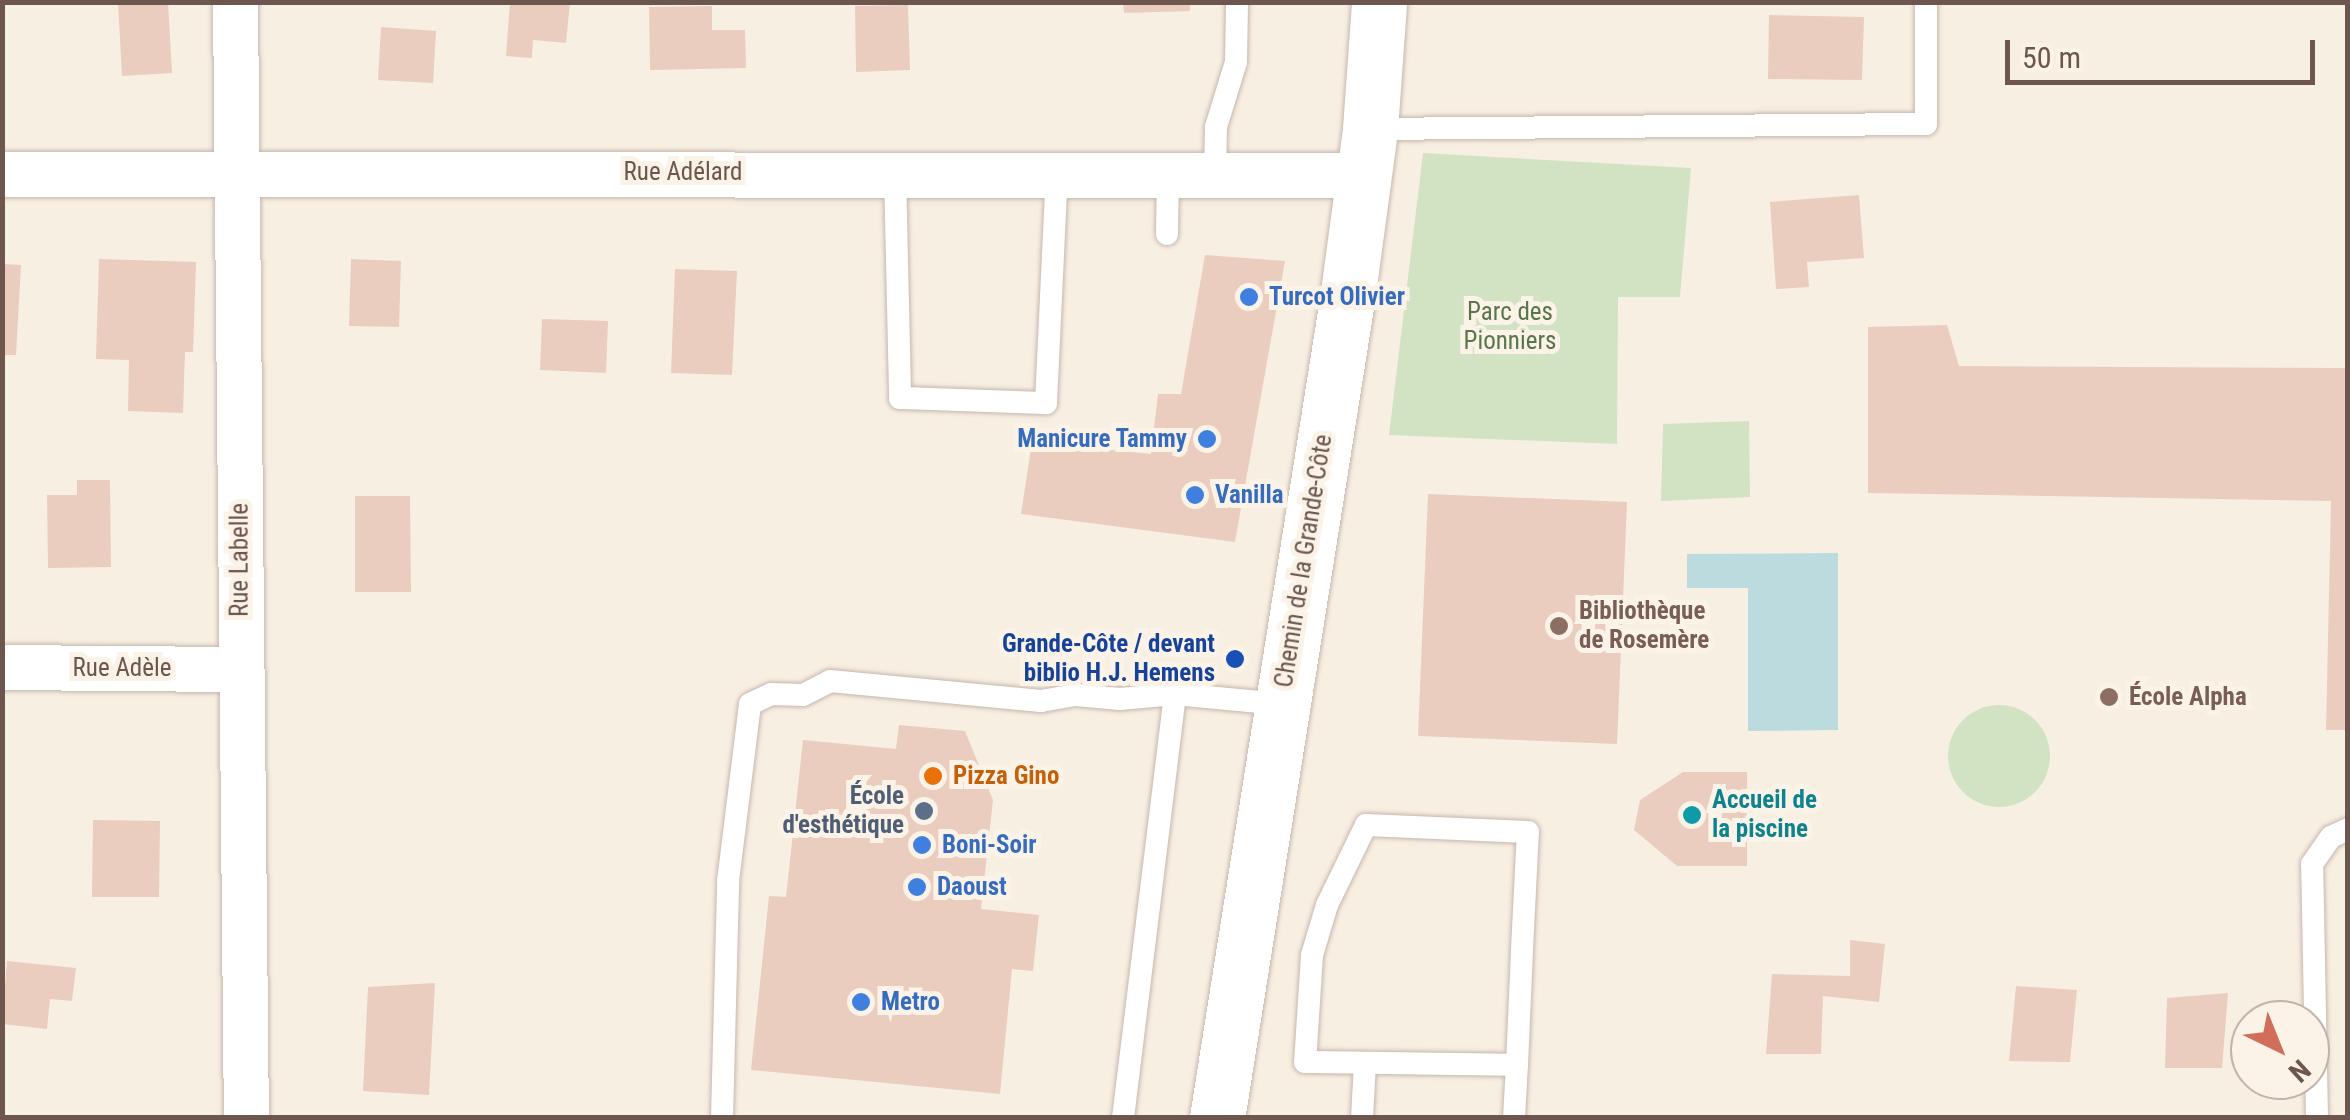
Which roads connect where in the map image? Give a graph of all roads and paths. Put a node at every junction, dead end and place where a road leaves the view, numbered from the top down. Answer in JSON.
{"nodes":[{"id":1,"x":235,"y":2,"type":"edge"},
{"id":2,"x":1237,"y":2,"type":"edge"},
{"id":3,"x":1380,"y":2,"type":"edge"},
{"id":4,"x":1926,"y":2,"type":"edge"},
{"id":5,"x":1367,"y":152,"type":"junction"},
{"id":6,"x":1168,"y":171,"type":"junction"},
{"id":7,"x":895,"y":172,"type":"junction"},
{"id":8,"x":1058,"y":172,"type":"junction"},
{"id":9,"x":1215,"y":172,"type":"junction"},
{"id":10,"x":238,"y":173,"type":"junction"},
{"id":11,"x":2,"y":174,"type":"edge"},
{"id":12,"x":1167,"y":234,"type":"dead end"},
{"id":13,"x":2,"y":667,"type":"edge"},
{"id":14,"x":240,"y":669,"type":"junction"},
{"id":15,"x":1175,"y":694,"type":"junction"},
{"id":16,"x":1281,"y":704,"type":"junction"},
{"id":17,"x":2348,"y":829,"type":"edge"},
{"id":18,"x":1366,"y":1063,"type":"junction"},
{"id":19,"x":1517,"y":1065,"type":"junction"},
{"id":20,"x":246,"y":1118,"type":"edge"},
{"id":21,"x":722,"y":1118,"type":"edge"},
{"id":22,"x":1123,"y":1118,"type":"edge"},
{"id":23,"x":1217,"y":1118,"type":"edge"},
{"id":24,"x":1362,"y":1118,"type":"edge"},
{"id":25,"x":1514,"y":1118,"type":"edge"},
{"id":26,"x":2317,"y":1118,"type":"edge"}],
"edges":[{"from":1,"to":10,"type":"street","name":"Rue Labelle"},
{"from":2,"to":9,"type":"lane"},
{"from":3,"to":5,"type":"main road","name":"Chemin de la Grande-Côte"},
{"from":4,"to":5,"type":"lane"},
{"from":5,"to":9,"type":"street","name":"Rue Adélard"},
{"from":5,"to":16,"type":"main road","name":"Chemin de la Grande-Côte"},
{"from":6,"to":8,"type":"street","name":"Rue Adélard"},
{"from":6,"to":9,"type":"street","name":"Rue Adélard"},
{"from":6,"to":12,"type":"lane"},
{"from":7,"to":8,"type":"street","name":"Rue Adélard"},
{"from":7,"to":8,"type":"lane"},
{"from":7,"to":10,"type":"street","name":"Rue Adélard"},
{"from":10,"to":11,"type":"street","name":"Rue Adélard"},
{"from":10,"to":14,"type":"street","name":"Rue Labelle"},
{"from":13,"to":14,"type":"street","name":"Rue Adèle"},
{"from":14,"to":20,"type":"street","name":"Rue Labelle"},
{"from":15,"to":16,"type":"lane"},
{"from":15,"to":21,"type":"lane"},
{"from":15,"to":22,"type":"lane"},
{"from":16,"to":23,"type":"main road","name":"Chemin de la Grande-Côte"},
{"from":17,"to":26,"type":"lane"},
{"from":18,"to":19,"type":"lane"},
{"from":18,"to":19,"type":"lane"},
{"from":18,"to":24,"type":"lane"},
{"from":19,"to":25,"type":"lane"}]}
